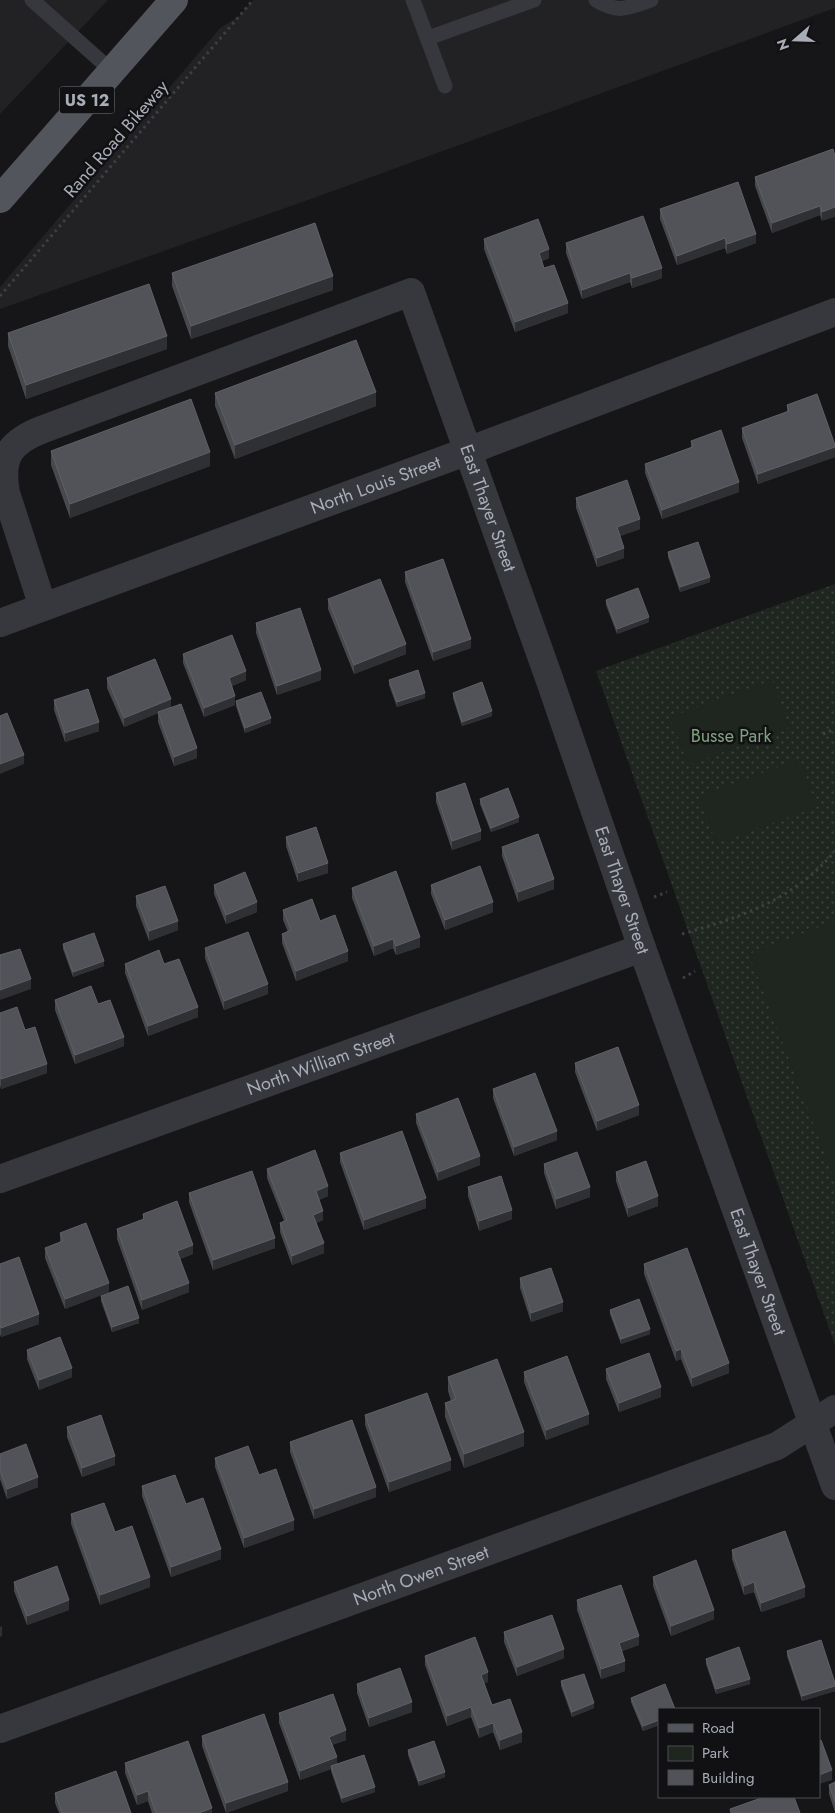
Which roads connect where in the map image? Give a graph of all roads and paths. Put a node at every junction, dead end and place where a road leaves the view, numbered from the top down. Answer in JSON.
{"nodes":[{"id":1,"x":32,"y":0,"type":"edge"},
{"id":2,"x":174,"y":0,"type":"edge"},
{"id":3,"x":253,"y":0,"type":"edge"},
{"id":4,"x":413,"y":0,"type":"edge"},
{"id":5,"x":596,"y":0,"type":"edge"},
{"id":6,"x":651,"y":0,"type":"edge"},
{"id":7,"x":524,"y":2,"type":"edge"},
{"id":8,"x":620,"y":5,"type":"edge"},
{"id":9,"x":428,"y":38,"type":"junction"},
{"id":10,"x":112,"y":71,"type":"junction"},
{"id":11,"x":446,"y":86,"type":"dead end"},
{"id":12,"x":0,"y":199,"type":"edge"},
{"id":13,"x":0,"y":296,"type":"edge"},
{"id":14,"x":835,"y":312,"type":"edge"},
{"id":15,"x":468,"y":451,"type":"junction"},
{"id":16,"x":43,"y":607,"type":"junction"},
{"id":17,"x":0,"y":623,"type":"edge"},
{"id":18,"x":835,"y":728,"type":"edge"},
{"id":19,"x":823,"y":734,"type":"dead end"},
{"id":20,"x":835,"y":851,"type":"edge"},
{"id":21,"x":667,"y":892,"type":"dead end"},
{"id":22,"x":649,"y":899,"type":"dead end"},
{"id":23,"x":682,"y":934,"type":"dead end"},
{"id":24,"x":642,"y":948,"type":"junction"},
{"id":25,"x":695,"y":972,"type":"dead end"},
{"id":26,"x":678,"y":981,"type":"dead end"},
{"id":27,"x":0,"y":1179,"type":"edge"},
{"id":28,"x":824,"y":1417,"type":"edge"},
{"id":29,"x":835,"y":1486,"type":"edge"},
{"id":30,"x":0,"y":1729,"type":"edge"}],
"edges":[{"from":1,"to":10,"type":"lane"},
{"from":2,"to":10,"type":"main road","number":"US 12"},
{"from":3,"to":13,"type":"path","name":"Rand Road Bikeway"},
{"from":4,"to":9,"type":"lane"},
{"from":5,"to":8,"type":"lane"},
{"from":6,"to":8,"type":"lane"},
{"from":7,"to":9,"type":"lane"},
{"from":9,"to":11,"type":"lane"},
{"from":10,"to":12,"type":"main road","number":"US 12"},
{"from":14,"to":15,"type":"street","name":"North Louis Street"},
{"from":15,"to":16,"type":"street","name":"North Louis Street"},
{"from":15,"to":16,"type":"street","name":"East Thayer Street"},
{"from":15,"to":24,"type":"street","name":"East Thayer Street"},
{"from":16,"to":17,"type":"street","name":"North Louis Street"},
{"from":18,"to":19,"type":"path"},
{"from":20,"to":23,"type":"path"},
{"from":21,"to":22,"type":"path"},
{"from":24,"to":27,"type":"street","name":"North William Street"},
{"from":24,"to":28,"type":"street","name":"East Thayer Street"},
{"from":25,"to":26,"type":"path"},
{"from":28,"to":29,"type":"street","name":"East Thayer Street"},
{"from":28,"to":30,"type":"street","name":"North Owen Street"}]}
